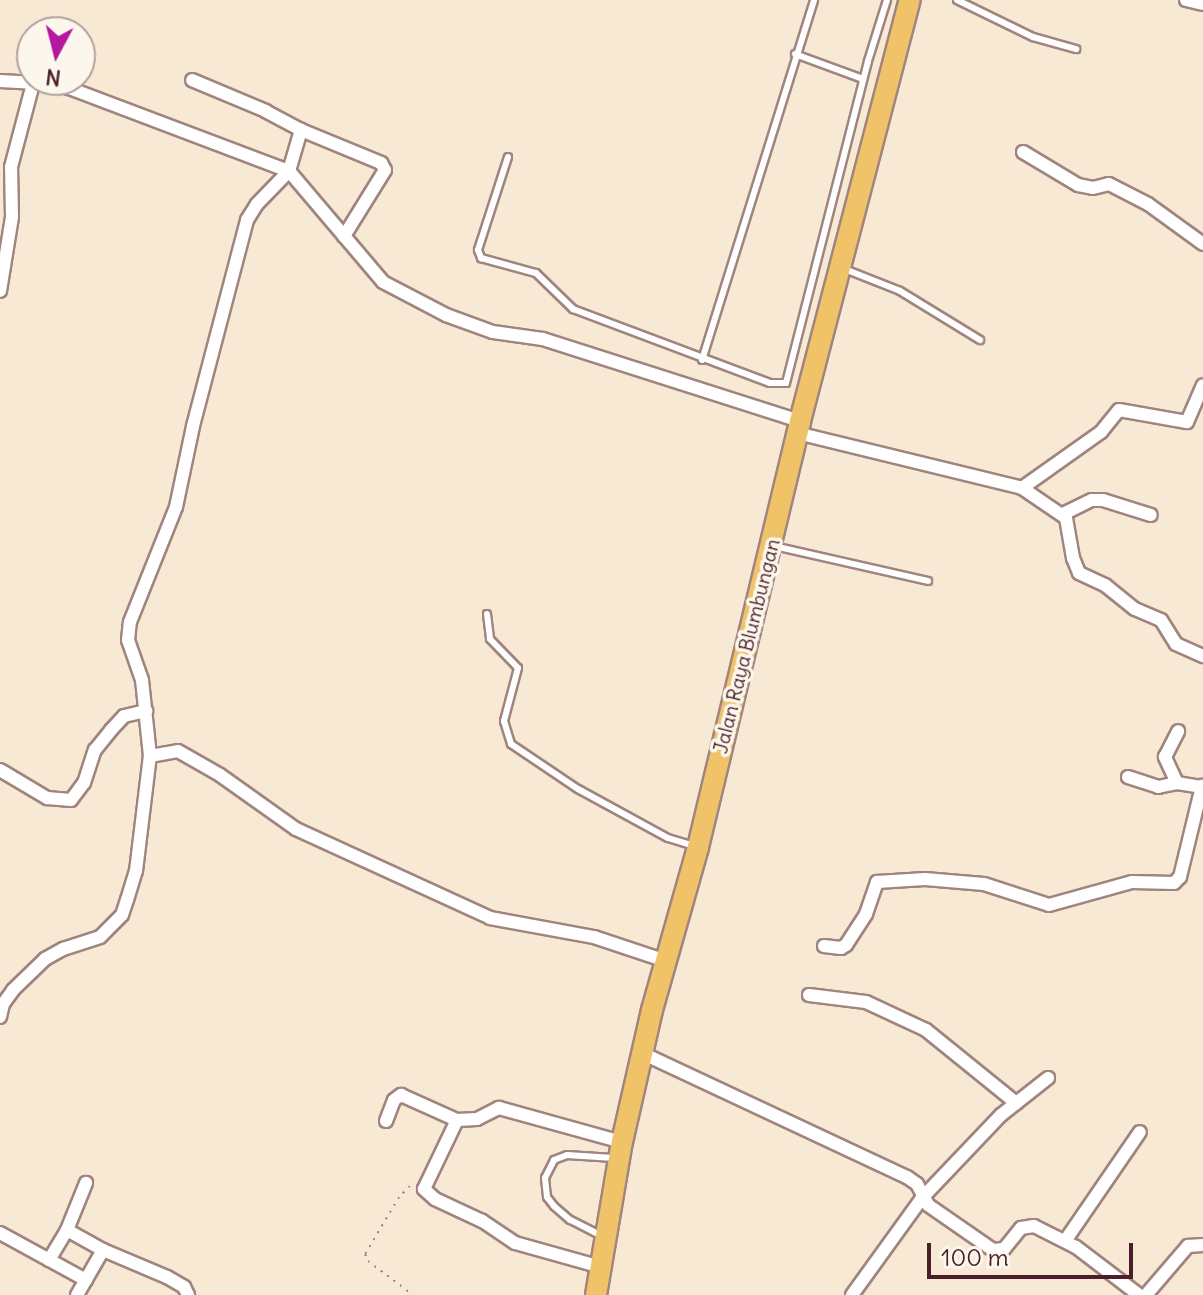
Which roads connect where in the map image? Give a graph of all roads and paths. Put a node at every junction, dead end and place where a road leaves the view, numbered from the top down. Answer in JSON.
{"nodes":[{"id":1,"x":814,"y":0,"type":"edge"},
{"id":2,"x":887,"y":0,"type":"edge"},
{"id":3,"x":910,"y":0,"type":"edge"},
{"id":4,"x":957,"y":0,"type":"edge"},
{"id":5,"x":1186,"y":0,"type":"edge"},
{"id":6,"x":1203,"y":4,"type":"edge"},
{"id":7,"x":1076,"y":49,"type":"dead end"},
{"id":8,"x":795,"y":54,"type":"junction"},
{"id":9,"x":863,"y":79,"type":"junction"},
{"id":10,"x":192,"y":80,"type":"dead end"},
{"id":11,"x":30,"y":96,"type":"edge"},
{"id":12,"x":90,"y":96,"type":"edge"},
{"id":13,"x":301,"y":130,"type":"junction"},
{"id":14,"x":1023,"y":152,"type":"dead end"},
{"id":15,"x":508,"y":157,"type":"dead end"},
{"id":16,"x":289,"y":171,"type":"junction"},
{"id":17,"x":344,"y":236,"type":"junction"},
{"id":18,"x":1203,"y":244,"type":"edge"},
{"id":19,"x":839,"y":266,"type":"junction"},
{"id":20,"x":0,"y":291,"type":"edge"},
{"id":21,"x":980,"y":340,"type":"dead end"},
{"id":22,"x":702,"y":360,"type":"junction"},
{"id":23,"x":1203,"y":385,"type":"edge"},
{"id":24,"x":798,"y":427,"type":"junction"},
{"id":25,"x":1022,"y":488,"type":"junction"},
{"id":26,"x":1063,"y":514,"type":"junction"},
{"id":27,"x":1151,"y":515,"type":"dead end"},
{"id":28,"x":771,"y":545,"type":"junction"},
{"id":29,"x":928,"y":581,"type":"dead end"},
{"id":30,"x":487,"y":614,"type":"dead end"},
{"id":31,"x":1203,"y":656,"type":"edge"},
{"id":32,"x":146,"y":711,"type":"junction"},
{"id":33,"x":1178,"y":731,"type":"dead end"},
{"id":34,"x":150,"y":756,"type":"junction"},
{"id":35,"x":0,"y":770,"type":"edge"},
{"id":36,"x":1128,"y":777,"type":"dead end"},
{"id":37,"x":1177,"y":783,"type":"junction"},
{"id":38,"x":1202,"y":786,"type":"edge"},
{"id":39,"x":698,"y":847,"type":"junction"},
{"id":40,"x":824,"y":946,"type":"dead end"},
{"id":41,"x":666,"y":961,"type":"junction"},
{"id":42,"x":809,"y":995,"type":"dead end"},
{"id":43,"x":0,"y":1017,"type":"edge"},
{"id":44,"x":644,"y":1054,"type":"junction"},
{"id":45,"x":1048,"y":1078,"type":"dead end"},
{"id":46,"x":1016,"y":1103,"type":"junction"},
{"id":47,"x":457,"y":1120,"type":"junction"},
{"id":48,"x":386,"y":1121,"type":"dead end"},
{"id":49,"x":1140,"y":1132,"type":"dead end"},
{"id":50,"x":620,"y":1150,"type":"junction"},
{"id":51,"x":86,"y":1183,"type":"dead end"},
{"id":52,"x":424,"y":1189,"type":"junction"},
{"id":53,"x":922,"y":1198,"type":"junction"},
{"id":54,"x":67,"y":1230,"type":"junction"},
{"id":55,"x":0,"y":1233,"type":"edge"},
{"id":56,"x":605,"y":1238,"type":"junction"},
{"id":57,"x":1065,"y":1241,"type":"junction"},
{"id":58,"x":1203,"y":1245,"type":"edge"},
{"id":59,"x":103,"y":1250,"type":"junction"},
{"id":60,"x":49,"y":1260,"type":"junction"},
{"id":61,"x":601,"y":1267,"type":"junction"},
{"id":62,"x":86,"y":1280,"type":"junction"},
{"id":63,"x":77,"y":1295,"type":"edge"},
{"id":64,"x":188,"y":1295,"type":"edge"},
{"id":65,"x":413,"y":1295,"type":"edge"},
{"id":66,"x":596,"y":1295,"type":"edge"},
{"id":67,"x":852,"y":1295,"type":"edge"},
{"id":68,"x":1139,"y":1295,"type":"edge"},
{"id":69,"x":1146,"y":1295,"type":"edge"}],
"edges":[{"from":1,"to":8,"type":"lane"},
{"from":2,"to":9,"type":"lane"},
{"from":3,"to":19,"type":"main road","name":"Jalan Raya Blumbungan"},
{"from":4,"to":7,"type":"lane"},
{"from":5,"to":6,"type":"street"},
{"from":8,"to":9,"type":"lane"},
{"from":8,"to":22,"type":"lane"},
{"from":9,"to":22,"type":"lane"},
{"from":10,"to":13,"type":"street"},
{"from":11,"to":20,"type":"street"},
{"from":12,"to":16,"type":"street"},
{"from":13,"to":16,"type":"street"},
{"from":13,"to":17,"type":"street"},
{"from":14,"to":18,"type":"street"},
{"from":15,"to":22,"type":"lane"},
{"from":16,"to":17,"type":"street"},
{"from":16,"to":32,"type":"street"},
{"from":17,"to":24,"type":"street"},
{"from":19,"to":21,"type":"lane"},
{"from":19,"to":24,"type":"main road","name":"Jalan Raya Blumbungan"},
{"from":23,"to":25,"type":"street"},
{"from":24,"to":25,"type":"street"},
{"from":24,"to":28,"type":"main road","name":"Jalan Raya Blumbungan"},
{"from":25,"to":26,"type":"street"},
{"from":26,"to":27,"type":"street"},
{"from":26,"to":31,"type":"street"},
{"from":28,"to":29,"type":"lane"},
{"from":28,"to":39,"type":"main road","name":"Jalan Raya Blumbungan"},
{"from":30,"to":39,"type":"lane"},
{"from":32,"to":34,"type":"street"},
{"from":32,"to":35,"type":"street"},
{"from":33,"to":37,"type":"street"},
{"from":34,"to":41,"type":"street"},
{"from":34,"to":43,"type":"street"},
{"from":36,"to":37,"type":"street"},
{"from":37,"to":38,"type":"street"},
{"from":38,"to":40,"type":"street"},
{"from":39,"to":41,"type":"main road","name":"Jalan Raya Blumbungan"},
{"from":41,"to":44,"type":"main road","name":"Jalan Raya Blumbungan"},
{"from":42,"to":46,"type":"street"},
{"from":44,"to":50,"type":"main road","name":"Jalan Raya Blumbungan"},
{"from":44,"to":53,"type":"street"},
{"from":45,"to":46,"type":"street"},
{"from":46,"to":53,"type":"street"},
{"from":47,"to":48,"type":"street"},
{"from":47,"to":50,"type":"street"},
{"from":47,"to":52,"type":"street"},
{"from":49,"to":57,"type":"street"},
{"from":50,"to":56,"type":"main road","name":"Jalan Raya Blumbungan"},
{"from":50,"to":56,"type":"lane"},
{"from":51,"to":54,"type":"street"},
{"from":52,"to":61,"type":"street"},
{"from":52,"to":65,"type":"path"},
{"from":53,"to":57,"type":"street"},
{"from":53,"to":67,"type":"street"},
{"from":54,"to":59,"type":"street"},
{"from":54,"to":60,"type":"street"},
{"from":55,"to":60,"type":"street"},
{"from":56,"to":61,"type":"main road","name":"Jalan Raya Blumbungan"},
{"from":57,"to":68,"type":"street"},
{"from":58,"to":69,"type":"street"},
{"from":59,"to":62,"type":"street"},
{"from":59,"to":64,"type":"street"},
{"from":60,"to":62,"type":"street"},
{"from":61,"to":66,"type":"main road","name":"Jalan Raya Blumbungan"},
{"from":62,"to":63,"type":"street"}]}
